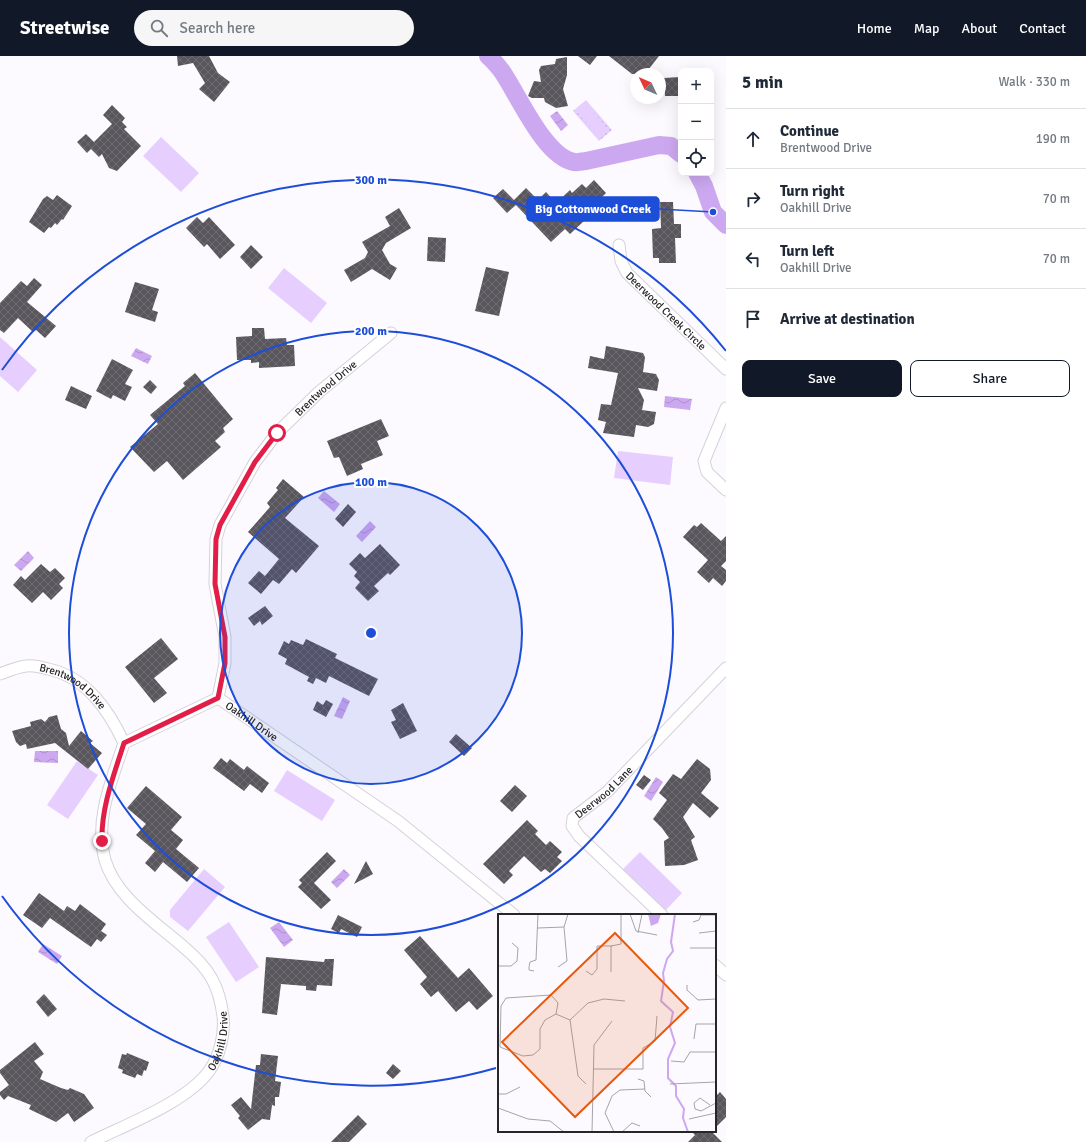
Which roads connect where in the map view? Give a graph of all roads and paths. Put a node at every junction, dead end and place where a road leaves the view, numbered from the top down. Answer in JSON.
{"nodes":[{"id":1,"x":619,"y":245,"type":"dead end"},
{"id":2,"x":391,"y":333,"type":"dead end"},
{"id":3,"x":726,"y":369,"type":"edge"},
{"id":4,"x":726,"y":408,"type":"edge"},
{"id":5,"x":726,"y":490,"type":"edge"},
{"id":6,"x":726,"y":668,"type":"edge"},
{"id":7,"x":0,"y":674,"type":"edge"},
{"id":8,"x":218,"y":698,"type":"junction"},
{"id":9,"x":124,"y":743,"type":"junction"},
{"id":10,"x":513,"y":914,"type":"edge"},
{"id":11,"x":661,"y":914,"type":"edge"},
{"id":12,"x":716,"y":965,"type":"edge"},
{"id":13,"x":726,"y":975,"type":"edge"},
{"id":14,"x":91,"y":1142,"type":"edge"}],
"edges":[{"from":1,"to":3,"type":"street","name":"Deerwood Creek Circle"},
{"from":2,"to":8,"type":"street","name":"Brentwood Drive"},
{"from":4,"to":5,"type":"street"},
{"from":6,"to":11,"type":"street","name":"Deerwood Lane"},
{"from":7,"to":9,"type":"street","name":"Brentwood Drive"},
{"from":8,"to":9,"type":"street","name":"Oakhill Drive"},
{"from":8,"to":10,"type":"street","name":"Oakhill Drive"},
{"from":9,"to":14,"type":"street","name":"Oakhill Drive"},
{"from":12,"to":13,"type":"street"}]}
